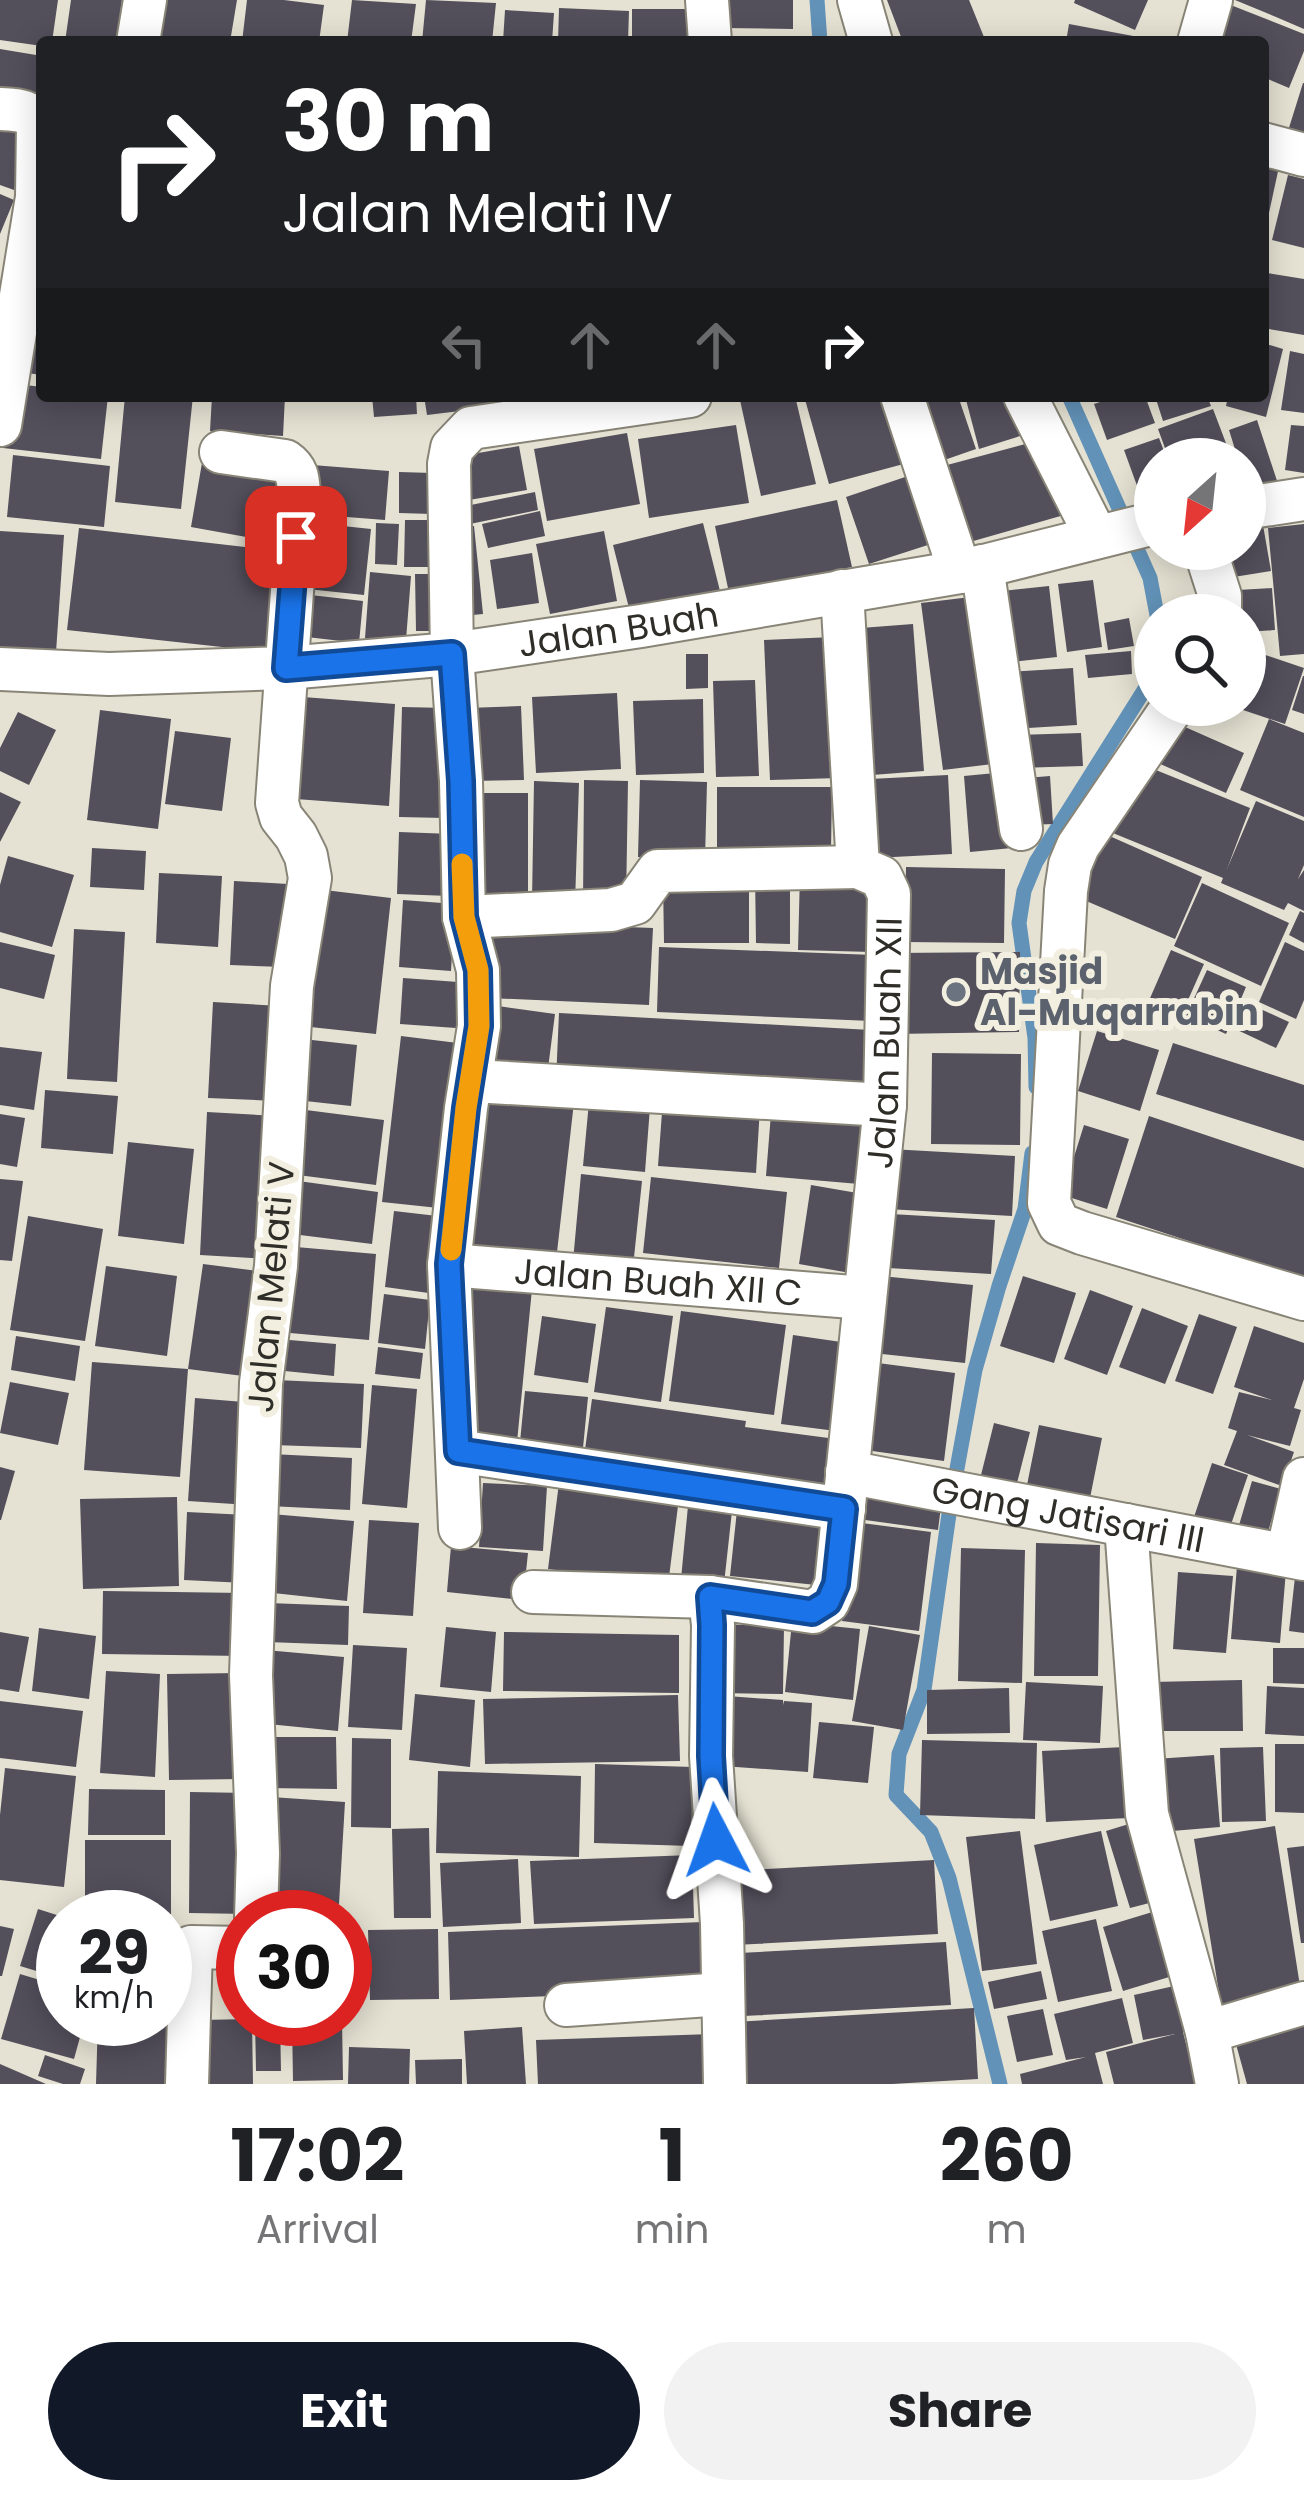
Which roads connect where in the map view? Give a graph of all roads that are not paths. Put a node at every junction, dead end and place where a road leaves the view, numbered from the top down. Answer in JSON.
{"nodes":[{"id":1,"x":145,"y":0,"type":"edge"},
{"id":2,"x":707,"y":0,"type":"edge"},
{"id":3,"x":859,"y":0,"type":"edge"},
{"id":4,"x":1210,"y":0,"type":"edge"},
{"id":5,"x":139,"y":36,"type":"edge"},
{"id":6,"x":710,"y":36,"type":"edge"},
{"id":7,"x":869,"y":36,"type":"edge"},
{"id":8,"x":1201,"y":36,"type":"edge"},
{"id":9,"x":0,"y":109,"type":"edge"},
{"id":10,"x":36,"y":121,"type":"edge"},
{"id":11,"x":1269,"y":146,"type":"edge"},
{"id":12,"x":1304,"y":155,"type":"edge"},
{"id":13,"x":36,"y":215,"type":"edge"},
{"id":14,"x":647,"y":402,"type":"edge"},
{"id":15,"x":904,"y":402,"type":"edge"},
{"id":16,"x":1028,"y":402,"type":"edge"},
{"id":17,"x":0,"y":425,"type":"edge"},
{"id":18,"x":221,"y":452,"type":"dead end"},
{"id":19,"x":1304,"y":499,"type":"edge"},
{"id":20,"x":1266,"y":505,"type":"edge"},
{"id":21,"x":1122,"y":530,"type":"edge"},
{"id":22,"x":971,"y":569,"type":"junction"},
{"id":23,"x":842,"y":591,"type":"junction"},
{"id":24,"x":452,"y":654,"type":"junction"},
{"id":25,"x":286,"y":668,"type":"junction"},
{"id":26,"x":0,"y":669,"type":"edge"},
{"id":27,"x":1160,"y":726,"type":"edge"},
{"id":28,"x":1021,"y":829,"type":"dead end"},
{"id":29,"x":859,"y":867,"type":"junction"},
{"id":30,"x":464,"y":917,"type":"junction"},
{"id":31,"x":472,"y":1081,"type":"junction"},
{"id":32,"x":886,"y":1105,"type":"junction"},
{"id":33,"x":449,"y":1264,"type":"junction"},
{"id":34,"x":866,"y":1298,"type":"junction"},
{"id":35,"x":1304,"y":1299,"type":"edge"},
{"id":36,"x":458,"y":1451,"type":"junction"},
{"id":37,"x":1304,"y":1480,"type":"edge"},
{"id":38,"x":846,"y":1491,"type":"junction"},
{"id":39,"x":1126,"y":1525,"type":"junction"},
{"id":40,"x":460,"y":1528,"type":"dead end"},
{"id":41,"x":1296,"y":1557,"type":"edge"},
{"id":42,"x":533,"y":1592,"type":"dead end"},
{"id":43,"x":710,"y":1597,"type":"junction"},
{"id":44,"x":257,"y":1890,"type":"edge"},
{"id":45,"x":216,"y":1947,"type":"edge"},
{"id":46,"x":723,"y":1994,"type":"junction"},
{"id":47,"x":1304,"y":2003,"type":"edge"},
{"id":48,"x":566,"y":2005,"type":"dead end"},
{"id":49,"x":1207,"y":2032,"type":"junction"},
{"id":50,"x":187,"y":2084,"type":"edge"},
{"id":51,"x":725,"y":2084,"type":"edge"},
{"id":52,"x":1217,"y":2084,"type":"edge"}],
"edges":[{"from":1,"to":5,"type":"street"},
{"from":2,"to":6,"type":"street"},
{"from":3,"to":7,"type":"street"},
{"from":4,"to":8,"type":"street"},
{"from":9,"to":10,"type":"street"},
{"from":11,"to":12,"type":"street"},
{"from":13,"to":17,"type":"street"},
{"from":14,"to":24,"type":"street"},
{"from":15,"to":22,"type":"street"},
{"from":16,"to":21,"type":"street"},
{"from":18,"to":25,"type":"street","name":"Jalan Melati V"},
{"from":19,"to":20,"type":"street"},
{"from":21,"to":22,"type":"street","name":"Jalan Buah"},
{"from":22,"to":23,"type":"street","name":"Jalan Buah"},
{"from":22,"to":28,"type":"street"},
{"from":23,"to":24,"type":"street","name":"Jalan Buah"},
{"from":23,"to":29,"type":"street","name":"Jalan Buah XII"},
{"from":24,"to":25,"type":"street","name":"Jalan Buah"},
{"from":24,"to":30,"type":"street"},
{"from":25,"to":26,"type":"street","name":"Jalan Buah"},
{"from":25,"to":44,"type":"street","name":"Jalan Melati V"},
{"from":27,"to":35,"type":"street"},
{"from":29,"to":30,"type":"street"},
{"from":29,"to":32,"type":"street","name":"Jalan Buah XII"},
{"from":30,"to":31,"type":"street"},
{"from":31,"to":32,"type":"street"},
{"from":31,"to":33,"type":"street"},
{"from":32,"to":34,"type":"street","name":"Jalan Buah XII"},
{"from":33,"to":34,"type":"street","name":"Jalan Buah XII C"},
{"from":33,"to":36,"type":"street"},
{"from":34,"to":38,"type":"street","name":"Jalan Buah XII"},
{"from":36,"to":38,"type":"street","name":"Gang Jatisari III"},
{"from":36,"to":40,"type":"street"},
{"from":37,"to":41,"type":"street","name":"Gang Jatisari III"},
{"from":38,"to":39,"type":"street","name":"Gang Jatisari III"},
{"from":38,"to":43,"type":"street","name":"Jalan Buah XII"},
{"from":39,"to":41,"type":"street","name":"Gang Jatisari III"},
{"from":39,"to":49,"type":"street"},
{"from":42,"to":43,"type":"street","name":"Jalan Buah XII"},
{"from":43,"to":46,"type":"street"},
{"from":45,"to":50,"type":"street"},
{"from":46,"to":48,"type":"street"},
{"from":46,"to":51,"type":"street"},
{"from":47,"to":49,"type":"street"},
{"from":49,"to":52,"type":"street"}]}
